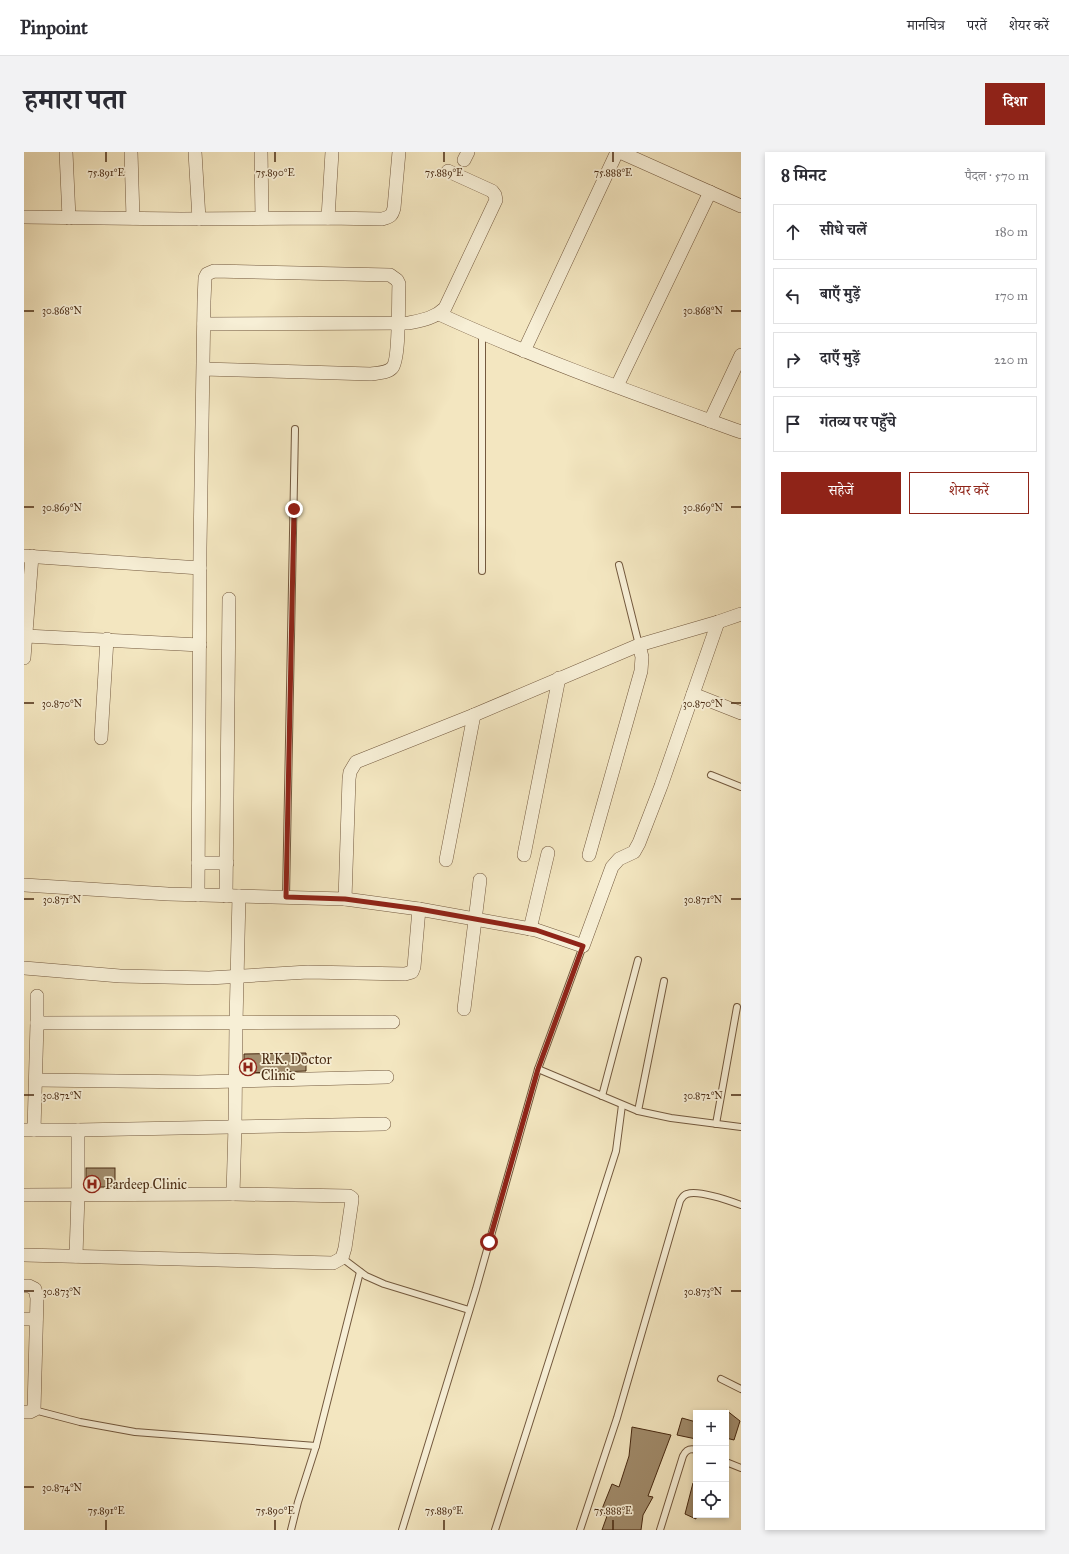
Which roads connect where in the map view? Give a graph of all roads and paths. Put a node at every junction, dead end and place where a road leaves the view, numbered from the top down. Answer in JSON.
{"nodes":[{"id":1,"x":66,"y":152,"type":"edge"},
{"id":2,"x":131,"y":152,"type":"edge"},
{"id":3,"x":195,"y":152,"type":"edge"},
{"id":4,"x":261,"y":152,"type":"edge"},
{"id":5,"x":332,"y":152,"type":"edge"},
{"id":6,"x":398,"y":152,"type":"edge"},
{"id":7,"x":618,"y":152,"type":"edge"},
{"id":8,"x":448,"y":171,"type":"dead end"},
{"id":9,"x":710,"y":192,"type":"junction"},
{"id":10,"x":741,"y":206,"type":"edge"},
{"id":11,"x":24,"y":217,"type":"edge"},
{"id":12,"x":69,"y":218,"type":"junction"},
{"id":13,"x":133,"y":218,"type":"junction"},
{"id":14,"x":262,"y":218,"type":"junction"},
{"id":15,"x":328,"y":218,"type":"junction"},
{"id":16,"x":198,"y":219,"type":"junction"},
{"id":17,"x":438,"y":314,"type":"junction"},
{"id":18,"x":398,"y":323,"type":"junction"},
{"id":19,"x":204,"y":324,"type":"junction"},
{"id":20,"x":482,"y":334,"type":"junction"},
{"id":21,"x":524,"y":351,"type":"junction"},
{"id":22,"x":741,"y":355,"type":"edge"},
{"id":23,"x":203,"y":369,"type":"junction"},
{"id":24,"x":617,"y":386,"type":"junction"},
{"id":25,"x":710,"y":421,"type":"junction"},
{"id":26,"x":295,"y":429,"type":"dead end"},
{"id":27,"x":741,"y":432,"type":"edge"},
{"id":28,"x":28,"y":556,"type":"edge"},
{"id":29,"x":620,"y":565,"type":"dead end"},
{"id":30,"x":200,"y":568,"type":"junction"},
{"id":31,"x":482,"y":571,"type":"dead end"},
{"id":32,"x":229,"y":599,"type":"dead end"},
{"id":33,"x":741,"y":614,"type":"edge"},
{"id":34,"x":718,"y":622,"type":"junction"},
{"id":35,"x":26,"y":636,"type":"junction"},
{"id":36,"x":107,"y":639,"type":"junction"},
{"id":37,"x":200,"y":645,"type":"junction"},
{"id":38,"x":639,"y":645,"type":"junction"},
{"id":39,"x":24,"y":658,"type":"edge"},
{"id":40,"x":559,"y":678,"type":"junction"},
{"id":41,"x":693,"y":694,"type":"junction"},
{"id":42,"x":741,"y":713,"type":"edge"},
{"id":43,"x":474,"y":715,"type":"junction"},
{"id":44,"x":101,"y":738,"type":"dead end"},
{"id":45,"x":711,"y":775,"type":"dead end"},
{"id":46,"x":741,"y":787,"type":"edge"},
{"id":47,"x":548,"y":853,"type":"dead end"},
{"id":48,"x":524,"y":855,"type":"dead end"},
{"id":49,"x":589,"y":855,"type":"dead end"},
{"id":50,"x":446,"y":860,"type":"dead end"},
{"id":51,"x":198,"y":863,"type":"junction"},
{"id":52,"x":227,"y":863,"type":"junction"},
{"id":53,"x":480,"y":880,"type":"dead end"},
{"id":54,"x":24,"y":885,"type":"edge"},
{"id":55,"x":198,"y":895,"type":"junction"},
{"id":56,"x":233,"y":896,"type":"junction"},
{"id":57,"x":286,"y":897,"type":"junction"},
{"id":58,"x":345,"y":899,"type":"junction"},
{"id":59,"x":419,"y":909,"type":"junction"},
{"id":60,"x":476,"y":919,"type":"junction"},
{"id":61,"x":530,"y":929,"type":"junction"},
{"id":62,"x":583,"y":946,"type":"junction"},
{"id":63,"x":638,"y":960,"type":"dead end"},
{"id":64,"x":24,"y":968,"type":"edge"},
{"id":65,"x":238,"y":976,"type":"junction"},
{"id":66,"x":664,"y":981,"type":"dead end"},
{"id":67,"x":36,"y":996,"type":"dead end"},
{"id":68,"x":737,"y":1007,"type":"dead end"},
{"id":69,"x":464,"y":1009,"type":"dead end"},
{"id":70,"x":393,"y":1022,"type":"dead end"},
{"id":71,"x":37,"y":1023,"type":"junction"},
{"id":72,"x":236,"y":1023,"type":"junction"},
{"id":73,"x":538,"y":1069,"type":"junction"},
{"id":74,"x":387,"y":1077,"type":"dead end"},
{"id":75,"x":36,"y":1080,"type":"junction"},
{"id":76,"x":235,"y":1081,"type":"junction"},
{"id":77,"x":602,"y":1096,"type":"junction"},
{"id":78,"x":622,"y":1105,"type":"junction"},
{"id":79,"x":638,"y":1111,"type":"junction"},
{"id":80,"x":384,"y":1124,"type":"dead end"},
{"id":81,"x":716,"y":1124,"type":"junction"},
{"id":82,"x":235,"y":1126,"type":"junction"},
{"id":83,"x":741,"y":1127,"type":"edge"},
{"id":84,"x":29,"y":1130,"type":"edge"},
{"id":85,"x":78,"y":1130,"type":"junction"},
{"id":86,"x":78,"y":1194,"type":"junction"},
{"id":87,"x":233,"y":1194,"type":"junction"},
{"id":88,"x":24,"y":1195,"type":"edge"},
{"id":89,"x":741,"y":1205,"type":"edge"},
{"id":90,"x":24,"y":1255,"type":"edge"},
{"id":91,"x":76,"y":1256,"type":"junction"},
{"id":92,"x":342,"y":1258,"type":"junction"},
{"id":93,"x":360,"y":1272,"type":"junction"},
{"id":94,"x":24,"y":1286,"type":"edge"},
{"id":95,"x":469,"y":1310,"type":"junction"},
{"id":96,"x":30,"y":1319,"type":"edge"},
{"id":97,"x":30,"y":1370,"type":"edge"},
{"id":98,"x":721,"y":1379,"type":"dead end"},
{"id":99,"x":741,"y":1389,"type":"edge"},
{"id":100,"x":29,"y":1411,"type":"edge"},
{"id":101,"x":316,"y":1446,"type":"junction"},
{"id":102,"x":693,"y":1449,"type":"edge"},
{"id":103,"x":729,"y":1463,"type":"edge"},
{"id":104,"x":741,"y":1468,"type":"edge"},
{"id":105,"x":291,"y":1530,"type":"edge"},
{"id":106,"x":402,"y":1530,"type":"edge"},
{"id":107,"x":494,"y":1530,"type":"edge"},
{"id":108,"x":580,"y":1530,"type":"edge"},
{"id":109,"x":660,"y":1530,"type":"edge"}],
"edges":[{"from":1,"to":12,"type":"street"},
{"from":2,"to":13,"type":"street"},
{"from":3,"to":16,"type":"street"},
{"from":4,"to":14,"type":"street"},
{"from":5,"to":15,"type":"street"},
{"from":6,"to":15,"type":"street"},
{"from":7,"to":9,"type":"street"},
{"from":7,"to":21,"type":"street"},
{"from":8,"to":17,"type":"street"},
{"from":9,"to":10,"type":"street"},
{"from":9,"to":24,"type":"street"},
{"from":11,"to":12,"type":"street"},
{"from":12,"to":13,"type":"street"},
{"from":13,"to":16,"type":"street"},
{"from":14,"to":15,"type":"street"},
{"from":14,"to":16,"type":"street"},
{"from":17,"to":18,"type":"street"},
{"from":17,"to":20,"type":"street"},
{"from":18,"to":19,"type":"street"},
{"from":18,"to":19,"type":"street"},
{"from":18,"to":23,"type":"street"},
{"from":19,"to":23,"type":"street"},
{"from":20,"to":21,"type":"street"},
{"from":20,"to":31,"type":"lane"},
{"from":21,"to":24,"type":"street"},
{"from":22,"to":25,"type":"street"},
{"from":23,"to":30,"type":"street"},
{"from":24,"to":25,"type":"street"},
{"from":25,"to":27,"type":"street"},
{"from":26,"to":57,"type":"lane"},
{"from":28,"to":30,"type":"street"},
{"from":28,"to":35,"type":"street"},
{"from":29,"to":38,"type":"lane"},
{"from":30,"to":37,"type":"street"},
{"from":32,"to":52,"type":"street"},
{"from":33,"to":34,"type":"street"},
{"from":34,"to":38,"type":"street"},
{"from":34,"to":41,"type":"street"},
{"from":35,"to":36,"type":"street"},
{"from":35,"to":39,"type":"street"},
{"from":36,"to":37,"type":"street"},
{"from":36,"to":44,"type":"street"},
{"from":37,"to":51,"type":"street"},
{"from":38,"to":40,"type":"street"},
{"from":38,"to":49,"type":"street"},
{"from":40,"to":43,"type":"street"},
{"from":40,"to":48,"type":"street"},
{"from":41,"to":42,"type":"street"},
{"from":41,"to":62,"type":"street"},
{"from":43,"to":50,"type":"street"},
{"from":43,"to":58,"type":"street"},
{"from":45,"to":46,"type":"lane"},
{"from":47,"to":61,"type":"street"},
{"from":51,"to":52,"type":"street"},
{"from":51,"to":55,"type":"street"},
{"from":52,"to":56,"type":"street"},
{"from":53,"to":60,"type":"street"},
{"from":54,"to":55,"type":"street"},
{"from":55,"to":56,"type":"street"},
{"from":56,"to":57,"type":"street"},
{"from":56,"to":65,"type":"street"},
{"from":57,"to":58,"type":"street"},
{"from":58,"to":59,"type":"street"},
{"from":59,"to":60,"type":"street"},
{"from":59,"to":65,"type":"street"},
{"from":60,"to":61,"type":"street"},
{"from":60,"to":69,"type":"street"},
{"from":61,"to":62,"type":"street"},
{"from":62,"to":73,"type":"lane"},
{"from":63,"to":77,"type":"lane"},
{"from":64,"to":65,"type":"street"},
{"from":65,"to":72,"type":"street"},
{"from":66,"to":79,"type":"lane"},
{"from":67,"to":71,"type":"street"},
{"from":68,"to":81,"type":"lane"},
{"from":70,"to":72,"type":"street"},
{"from":71,"to":72,"type":"street"},
{"from":71,"to":75,"type":"street"},
{"from":72,"to":76,"type":"street"},
{"from":73,"to":77,"type":"lane"},
{"from":73,"to":95,"type":"lane"},
{"from":74,"to":76,"type":"street"},
{"from":75,"to":76,"type":"street"},
{"from":75,"to":84,"type":"street"},
{"from":76,"to":82,"type":"street"},
{"from":77,"to":78,"type":"lane"},
{"from":78,"to":79,"type":"lane"},
{"from":78,"to":107,"type":"lane"},
{"from":79,"to":81,"type":"lane"},
{"from":80,"to":82,"type":"street"},
{"from":81,"to":83,"type":"lane"},
{"from":82,"to":85,"type":"street"},
{"from":82,"to":87,"type":"street"},
{"from":84,"to":85,"type":"street"},
{"from":85,"to":86,"type":"street"},
{"from":86,"to":87,"type":"street"},
{"from":86,"to":88,"type":"street"},
{"from":86,"to":91,"type":"street"},
{"from":87,"to":92,"type":"street"},
{"from":89,"to":108,"type":"lane"},
{"from":90,"to":91,"type":"street"},
{"from":91,"to":92,"type":"street"},
{"from":92,"to":93,"type":"lane"},
{"from":93,"to":95,"type":"lane"},
{"from":93,"to":101,"type":"lane"},
{"from":94,"to":96,"type":"street"},
{"from":95,"to":106,"type":"lane"},
{"from":96,"to":97,"type":"street"},
{"from":97,"to":100,"type":"street"},
{"from":98,"to":99,"type":"lane"},
{"from":100,"to":101,"type":"lane"},
{"from":101,"to":105,"type":"lane"},
{"from":102,"to":109,"type":"lane"},
{"from":103,"to":104,"type":"lane"}]}
